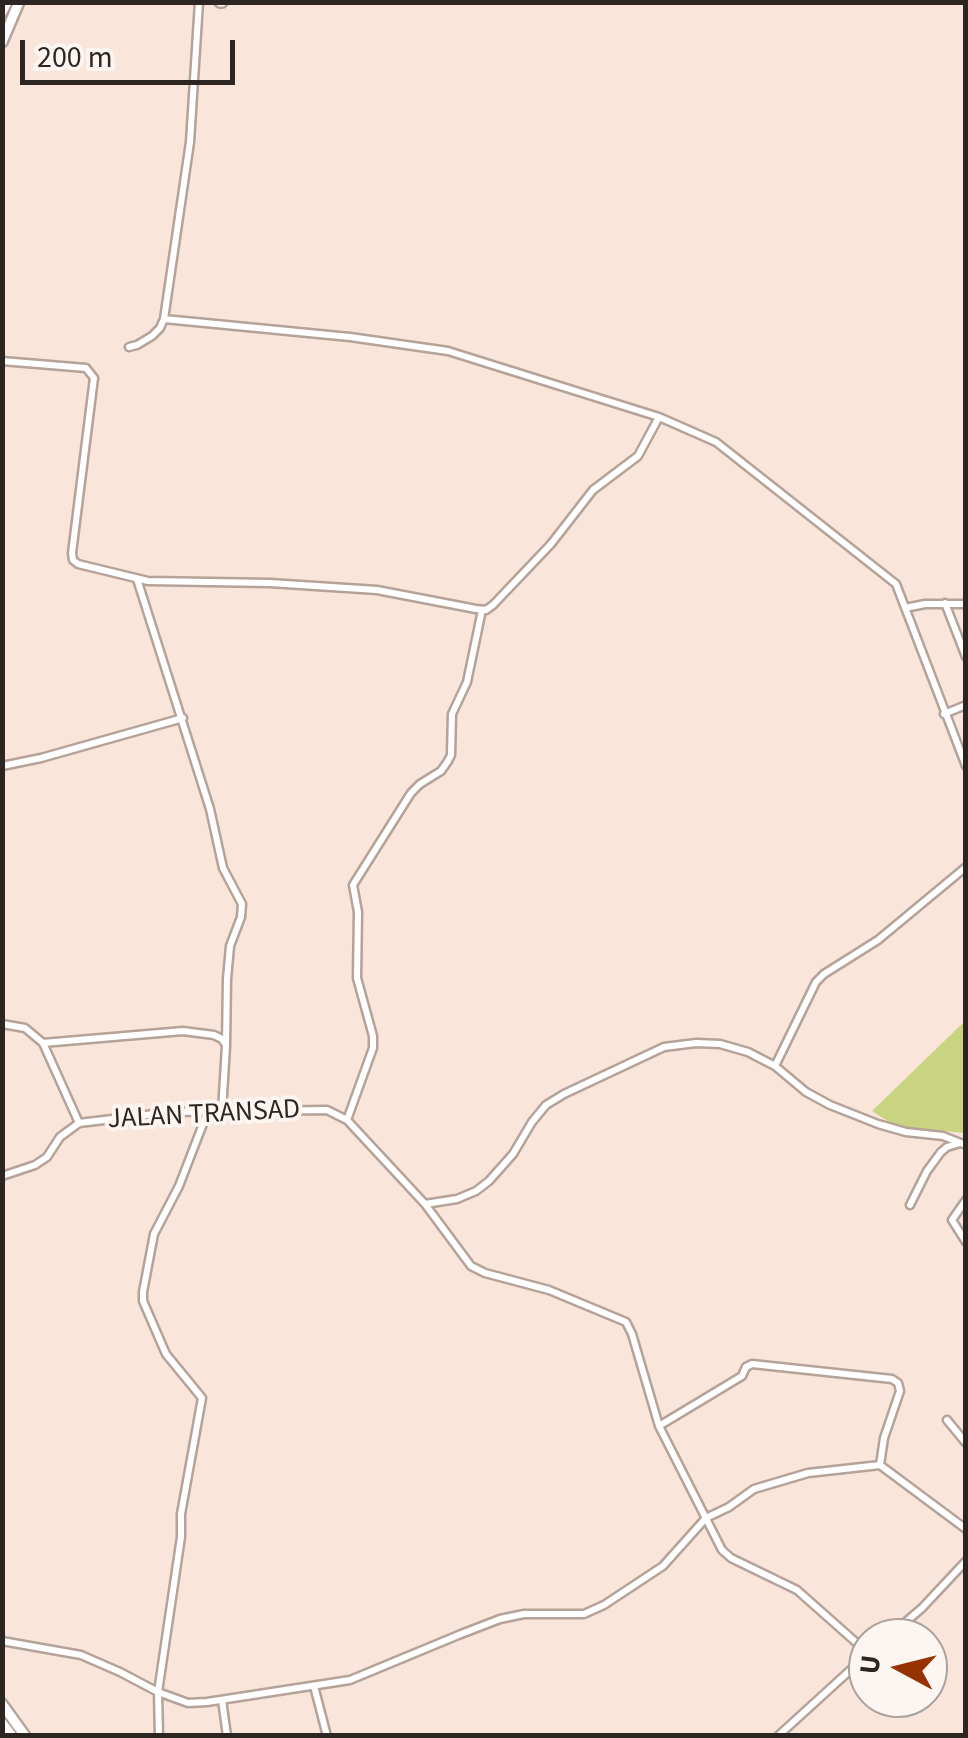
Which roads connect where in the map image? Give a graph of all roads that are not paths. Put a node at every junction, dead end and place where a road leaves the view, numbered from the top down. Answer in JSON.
{"nodes":[{"id":1,"x":199,"y":2,"type":"edge"},
{"id":2,"x":14,"y":5,"type":"edge"},
{"id":3,"x":2,"y":13,"type":"edge"},
{"id":4,"x":2,"y":42,"type":"edge"},
{"id":5,"x":164,"y":319,"type":"junction"},
{"id":6,"x":128,"y":347,"type":"dead end"},
{"id":7,"x":2,"y":361,"type":"edge"},
{"id":8,"x":658,"y":418,"type":"junction"},
{"id":9,"x":137,"y":579,"type":"junction"},
{"id":10,"x":945,"y":603,"type":"junction"},
{"id":11,"x":966,"y":604,"type":"edge"},
{"id":12,"x":905,"y":608,"type":"junction"},
{"id":13,"x":482,"y":610,"type":"junction"},
{"id":14,"x":966,"y":657,"type":"edge"},
{"id":15,"x":966,"y":705,"type":"edge"},
{"id":16,"x":944,"y":714,"type":"junction"},
{"id":17,"x":183,"y":718,"type":"junction"},
{"id":18,"x":2,"y":766,"type":"edge"},
{"id":19,"x":966,"y":766,"type":"edge"},
{"id":20,"x":966,"y":866,"type":"edge"},
{"id":21,"x":2,"y":1024,"type":"edge"},
{"id":22,"x":43,"y":1043,"type":"junction"},
{"id":23,"x":226,"y":1046,"type":"junction"},
{"id":24,"x":775,"y":1066,"type":"junction"},
{"id":25,"x":208,"y":1111,"type":"junction"},
{"id":26,"x":222,"y":1111,"type":"junction"},
{"id":27,"x":347,"y":1120,"type":"junction"},
{"id":28,"x":78,"y":1123,"type":"junction"},
{"id":29,"x":963,"y":1144,"type":"edge"},
{"id":30,"x":2,"y":1176,"type":"edge"},
{"id":31,"x":966,"y":1200,"type":"edge"},
{"id":32,"x":425,"y":1204,"type":"junction"},
{"id":33,"x":910,"y":1205,"type":"dead end"},
{"id":34,"x":966,"y":1242,"type":"edge"},
{"id":35,"x":947,"y":1420,"type":"dead end"},
{"id":36,"x":659,"y":1426,"type":"junction"},
{"id":37,"x":966,"y":1443,"type":"edge"},
{"id":38,"x":880,"y":1465,"type":"junction"},
{"id":39,"x":706,"y":1518,"type":"junction"},
{"id":40,"x":966,"y":1529,"type":"edge"},
{"id":41,"x":966,"y":1562,"type":"edge"},
{"id":42,"x":910,"y":1618,"type":"edge"},
{"id":43,"x":848,"y":1635,"type":"edge"},
{"id":44,"x":2,"y":1641,"type":"edge"},
{"id":45,"x":848,"y":1671,"type":"edge"},
{"id":46,"x":314,"y":1686,"type":"junction"},
{"id":47,"x":158,"y":1692,"type":"junction"},
{"id":48,"x":222,"y":1700,"type":"junction"},
{"id":49,"x":2,"y":1704,"type":"edge"},
{"id":50,"x":2,"y":1723,"type":"edge"},
{"id":51,"x":12,"y":1736,"type":"edge"},
{"id":52,"x":25,"y":1736,"type":"edge"},
{"id":53,"x":160,"y":1736,"type":"edge"},
{"id":54,"x":227,"y":1736,"type":"edge"},
{"id":55,"x":327,"y":1736,"type":"edge"},
{"id":56,"x":778,"y":1736,"type":"edge"}],
"edges":[{"from":1,"to":5,"type":"street"},
{"from":2,"to":3,"type":"street"},
{"from":2,"to":4,"type":"street"},
{"from":5,"to":6,"type":"street"},
{"from":5,"to":8,"type":"street"},
{"from":7,"to":9,"type":"street"},
{"from":8,"to":12,"type":"street"},
{"from":8,"to":13,"type":"street"},
{"from":9,"to":13,"type":"street"},
{"from":9,"to":17,"type":"street"},
{"from":10,"to":11,"type":"street"},
{"from":10,"to":12,"type":"street"},
{"from":10,"to":14,"type":"street"},
{"from":12,"to":16,"type":"street"},
{"from":13,"to":27,"type":"street"},
{"from":15,"to":16,"type":"street"},
{"from":16,"to":19,"type":"street"},
{"from":17,"to":18,"type":"street"},
{"from":17,"to":23,"type":"street"},
{"from":20,"to":24,"type":"street"},
{"from":21,"to":22,"type":"street"},
{"from":22,"to":23,"type":"street"},
{"from":22,"to":28,"type":"street"},
{"from":23,"to":26,"type":"street"},
{"from":24,"to":29,"type":"street"},
{"from":24,"to":32,"type":"street"},
{"from":25,"to":26,"type":"street","name":"JALAN TRANSAD"},
{"from":25,"to":28,"type":"street","name":"JALAN TRANSAD"},
{"from":25,"to":47,"type":"street"},
{"from":26,"to":27,"type":"street","name":"JALAN TRANSAD"},
{"from":27,"to":32,"type":"street"},
{"from":28,"to":30,"type":"street","name":"JALAN TRANSAD"},
{"from":29,"to":33,"type":"street"},
{"from":31,"to":34,"type":"street"},
{"from":32,"to":36,"type":"street"},
{"from":35,"to":37,"type":"street"},
{"from":36,"to":38,"type":"street"},
{"from":36,"to":39,"type":"street"},
{"from":38,"to":39,"type":"street"},
{"from":38,"to":40,"type":"street"},
{"from":39,"to":43,"type":"street"},
{"from":39,"to":46,"type":"street"},
{"from":41,"to":42,"type":"street"},
{"from":44,"to":47,"type":"street"},
{"from":45,"to":56,"type":"street"},
{"from":46,"to":48,"type":"street"},
{"from":46,"to":55,"type":"street"},
{"from":47,"to":48,"type":"street"},
{"from":47,"to":53,"type":"street"},
{"from":48,"to":54,"type":"street"},
{"from":49,"to":52,"type":"street"},
{"from":50,"to":51,"type":"street"}]}
